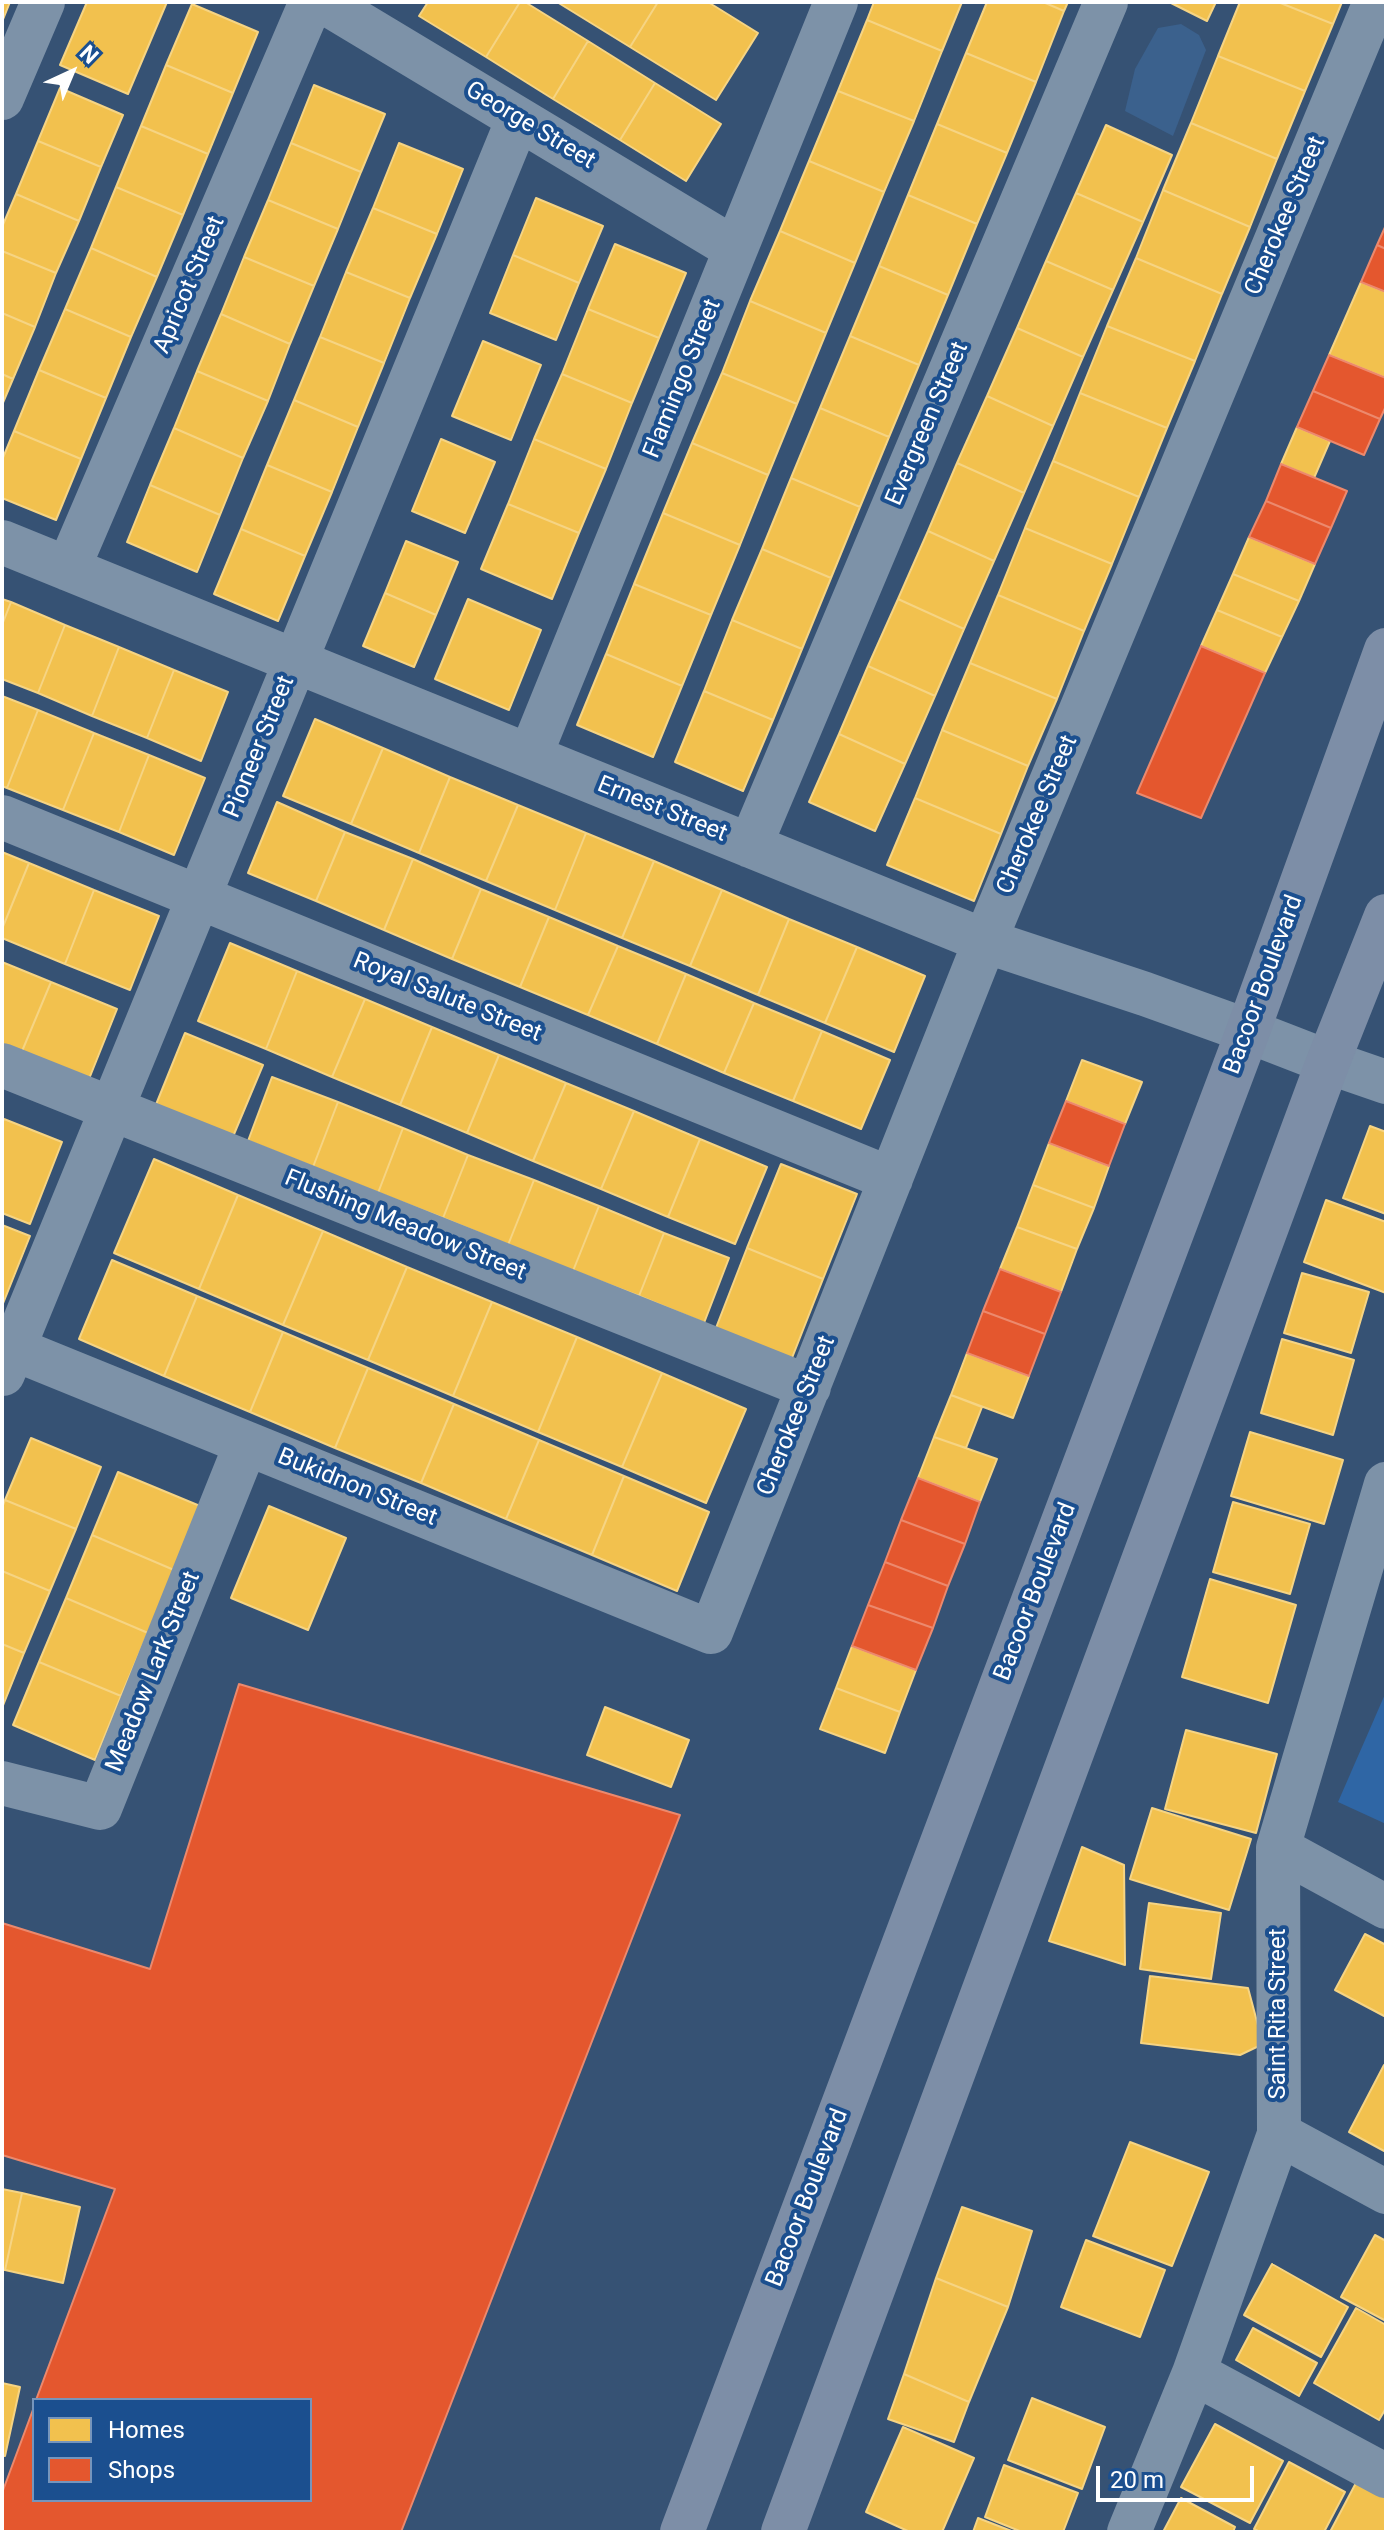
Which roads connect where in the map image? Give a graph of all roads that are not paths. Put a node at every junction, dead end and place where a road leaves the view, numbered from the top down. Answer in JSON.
{"nodes":[{"id":1,"x":43,"y":2,"type":"edge"},
{"id":2,"x":311,"y":2,"type":"edge"},
{"id":3,"x":324,"y":2,"type":"edge"},
{"id":4,"x":1106,"y":2,"type":"edge"},
{"id":5,"x":1375,"y":2,"type":"edge"},
{"id":6,"x":827,"y":5,"type":"edge"},
{"id":7,"x":2,"y":98,"type":"edge"},
{"id":8,"x":518,"y":119,"type":"junction"},
{"id":9,"x":735,"y":249,"type":"junction"},
{"id":10,"x":2,"y":542,"type":"edge"},
{"id":11,"x":68,"y":569,"type":"junction"},
{"id":12,"x":1386,"y":650,"type":"edge"},
{"id":13,"x":295,"y":661,"type":"junction"},
{"id":14,"x":530,"y":756,"type":"junction"},
{"id":15,"x":2,"y":817,"type":"edge"},
{"id":16,"x":750,"y":846,"type":"junction"},
{"id":17,"x":199,"y":897,"type":"junction"},
{"id":18,"x":1386,"y":916,"type":"edge"},
{"id":19,"x":985,"y":941,"type":"junction"},
{"id":20,"x":1248,"y":1031,"type":"junction"},
{"id":21,"x":1328,"y":1062,"type":"junction"},
{"id":22,"x":2,"y":1065,"type":"edge"},
{"id":23,"x":1386,"y":1082,"type":"edge"},
{"id":24,"x":112,"y":1109,"type":"junction"},
{"id":25,"x":891,"y":1179,"type":"junction"},
{"id":26,"x":6,"y":1357,"type":"edge"},
{"id":27,"x":809,"y":1387,"type":"junction"},
{"id":28,"x":246,"y":1444,"type":"junction"},
{"id":29,"x":1386,"y":1484,"type":"edge"},
{"id":30,"x":711,"y":1632,"type":"joint"},
{"id":31,"x":2,"y":1783,"type":"edge"},
{"id":32,"x":1278,"y":1848,"type":"junction"},
{"id":33,"x":1386,"y":1907,"type":"edge"},
{"id":34,"x":1279,"y":2134,"type":"junction"},
{"id":35,"x":1386,"y":2192,"type":"edge"},
{"id":36,"x":1194,"y":2373,"type":"junction"},
{"id":37,"x":1386,"y":2476,"type":"edge"},
{"id":38,"x":682,"y":2532,"type":"edge"},
{"id":39,"x":783,"y":2532,"type":"edge"},
{"id":40,"x":1129,"y":2532,"type":"edge"}],
"edges":[{"from":1,"to":7,"type":"street"},
{"from":2,"to":11,"type":"street","name":"Apricot Street"},
{"from":3,"to":8,"type":"street","name":"George Street"},
{"from":4,"to":16,"type":"street","name":"Evergreen Street"},
{"from":5,"to":19,"type":"street","name":"Cherokee Street"},
{"from":6,"to":9,"type":"street","name":"Flamingo Street"},
{"from":8,"to":9,"type":"street","name":"George Street"},
{"from":8,"to":13,"type":"street","name":"Pioneer Street"},
{"from":9,"to":14,"type":"street","name":"Flamingo Street"},
{"from":10,"to":11,"type":"street","name":"Ernest Street"},
{"from":11,"to":13,"type":"street","name":"Ernest Street"},
{"from":12,"to":20,"type":"main road","name":"Bacoor Boulevard"},
{"from":13,"to":14,"type":"street","name":"Ernest Street"},
{"from":13,"to":17,"type":"street","name":"Pioneer Street"},
{"from":14,"to":16,"type":"street","name":"Ernest Street"},
{"from":15,"to":17,"type":"street","name":"Royal Salute Street"},
{"from":16,"to":19,"type":"street","name":"Ernest Street"},
{"from":17,"to":24,"type":"street","name":"Pioneer Street"},
{"from":17,"to":25,"type":"street","name":"Royal Salute Street"},
{"from":18,"to":21,"type":"main road"},
{"from":19,"to":20,"type":"street","name":"Ernest Street"},
{"from":19,"to":25,"type":"street","name":"Cherokee Street"},
{"from":20,"to":21,"type":"street","name":"Ernest Street"},
{"from":20,"to":38,"type":"main road","name":"Bacoor Boulevard"},
{"from":21,"to":23,"type":"street"},
{"from":21,"to":39,"type":"main road"},
{"from":22,"to":24,"type":"street","name":"Flushing Meadow Street"},
{"from":24,"to":26,"type":"street","name":"Pioneer Street"},
{"from":24,"to":27,"type":"street","name":"Flushing Meadow Street"},
{"from":25,"to":27,"type":"street","name":"Cherokee Street"},
{"from":26,"to":28,"type":"street","name":"Bukidnon Street"},
{"from":27,"to":30,"type":"street","name":"Cherokee Street"},
{"from":28,"to":30,"type":"street","name":"Bukidnon Street"},
{"from":28,"to":31,"type":"street","name":"Meadow Lark Street"},
{"from":29,"to":32,"type":"street","name":"Saint Rita Street"},
{"from":32,"to":33,"type":"street"},
{"from":32,"to":34,"type":"street","name":"Saint Rita Street"},
{"from":34,"to":35,"type":"street"},
{"from":34,"to":36,"type":"street","name":"Saint Rita Street"},
{"from":36,"to":37,"type":"street"},
{"from":36,"to":40,"type":"street","name":"Saint Rita Street"}]}
